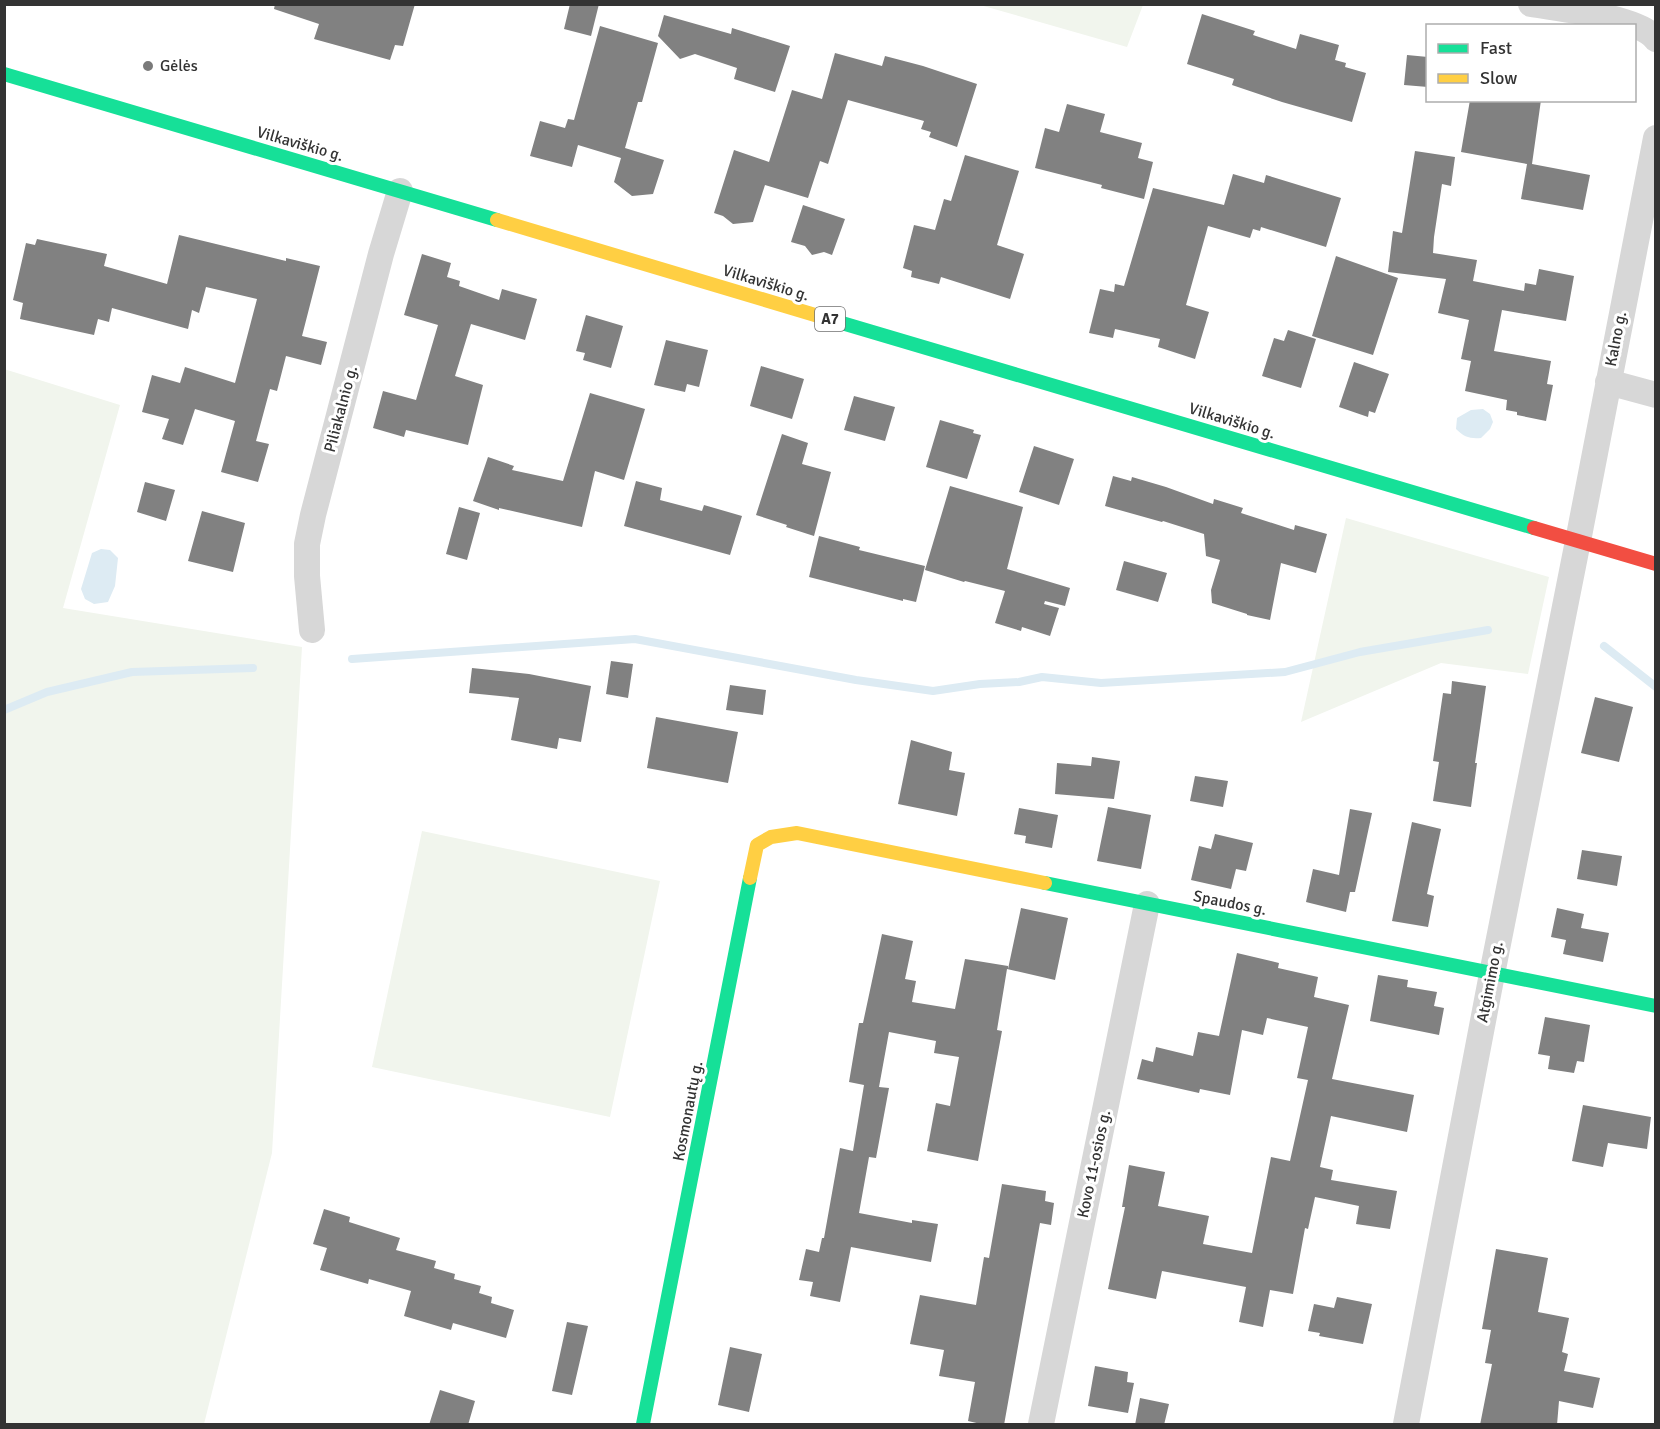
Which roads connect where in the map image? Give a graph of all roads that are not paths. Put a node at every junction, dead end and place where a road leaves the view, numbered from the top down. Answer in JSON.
{"nodes":[{"id":1,"x":1531,"y":4,"type":"edge"},
{"id":2,"x":1630,"y":24,"type":"edge"},
{"id":3,"x":1636,"y":25,"type":"edge"},
{"id":4,"x":1656,"y":39,"type":"edge"},
{"id":5,"x":4,"y":74,"type":"edge"},
{"id":6,"x":1656,"y":138,"type":"edge"},
{"id":7,"x":400,"y":191,"type":"junction"},
{"id":8,"x":1608,"y":382,"type":"junction"},
{"id":9,"x":1656,"y":395,"type":"edge"},
{"id":10,"x":1578,"y":541,"type":"junction"},
{"id":11,"x":1656,"y":564,"type":"edge"},
{"id":12,"x":312,"y":630,"type":"dead end"},
{"id":13,"x":797,"y":834,"type":"joint"},
{"id":14,"x":1147,"y":903,"type":"junction"},
{"id":15,"x":1492,"y":974,"type":"junction"},
{"id":16,"x":1656,"y":1006,"type":"edge"},
{"id":17,"x":643,"y":1425,"type":"edge"},
{"id":18,"x":1041,"y":1425,"type":"edge"},
{"id":19,"x":1406,"y":1425,"type":"edge"}],
"edges":[{"from":1,"to":2,"type":"street"},
{"from":3,"to":4,"type":"street"},
{"from":5,"to":7,"type":"main road","name":"Vilkaviškio g.","number":"A7"},
{"from":6,"to":8,"type":"street","name":"Kalno g."},
{"from":7,"to":10,"type":"main road","name":"Vilkaviškio g.","number":"A7"},
{"from":7,"to":12,"type":"street","name":"Piliakalnio g."},
{"from":8,"to":9,"type":"street"},
{"from":8,"to":10,"type":"street","name":"Kalno g."},
{"from":10,"to":11,"type":"main road","name":"Vilkaviškio g.","number":"A7"},
{"from":10,"to":15,"type":"street","name":"Atgimimo g."},
{"from":13,"to":14,"type":"main road","name":"Spaudos g."},
{"from":13,"to":17,"type":"main road","name":"Kosmonautų g."},
{"from":14,"to":15,"type":"main road","name":"Spaudos g."},
{"from":14,"to":18,"type":"street","name":"Kovo 11-osios g."},
{"from":15,"to":16,"type":"main road","name":"Spaudos g."},
{"from":15,"to":19,"type":"street","name":"Atgimimo g."}]}
